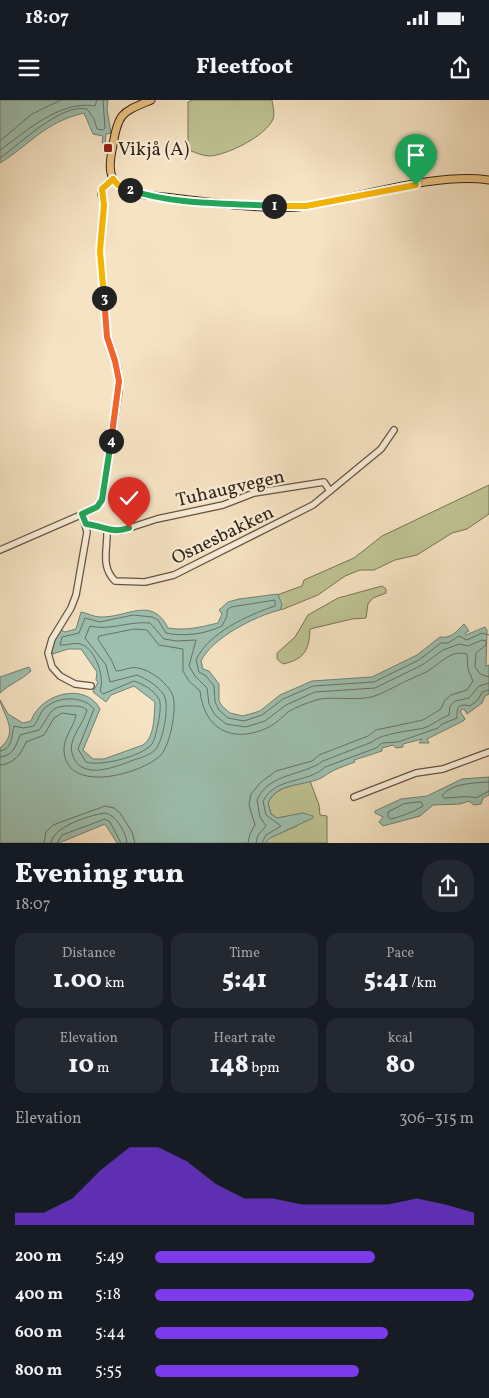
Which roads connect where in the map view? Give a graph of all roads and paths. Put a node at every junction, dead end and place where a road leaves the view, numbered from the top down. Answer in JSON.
{"nodes":[{"id":1,"x":151,"y":100,"type":"edge"},
{"id":2,"x":113,"y":179,"type":"junction"},
{"id":3,"x":489,"y":180,"type":"edge"},
{"id":4,"x":394,"y":430,"type":"dead end"},
{"id":5,"x":330,"y":491,"type":"junction"},
{"id":6,"x":82,"y":514,"type":"junction"},
{"id":7,"x":86,"y":524,"type":"junction"},
{"id":8,"x":107,"y":529,"type":"junction"},
{"id":9,"x":0,"y":550,"type":"edge"},
{"id":10,"x":91,"y":686,"type":"dead end"},
{"id":11,"x":489,"y":752,"type":"edge"},
{"id":12,"x":354,"y":797,"type":"dead end"}],
"edges":[{"from":1,"to":2,"type":"main road"},
{"from":2,"to":3,"type":"main road"},
{"from":2,"to":6,"type":"street"},
{"from":4,"to":5,"type":"street","name":"Osnesbakken"},
{"from":5,"to":8,"type":"street","name":"Tuhaugvegen"},
{"from":5,"to":8,"type":"street","name":"Osnesbakken"},
{"from":6,"to":7,"type":"street"},
{"from":6,"to":9,"type":"street"},
{"from":7,"to":8,"type":"street","name":"Tuhaugvegen"},
{"from":7,"to":10,"type":"street"},
{"from":11,"to":12,"type":"street"}]}
